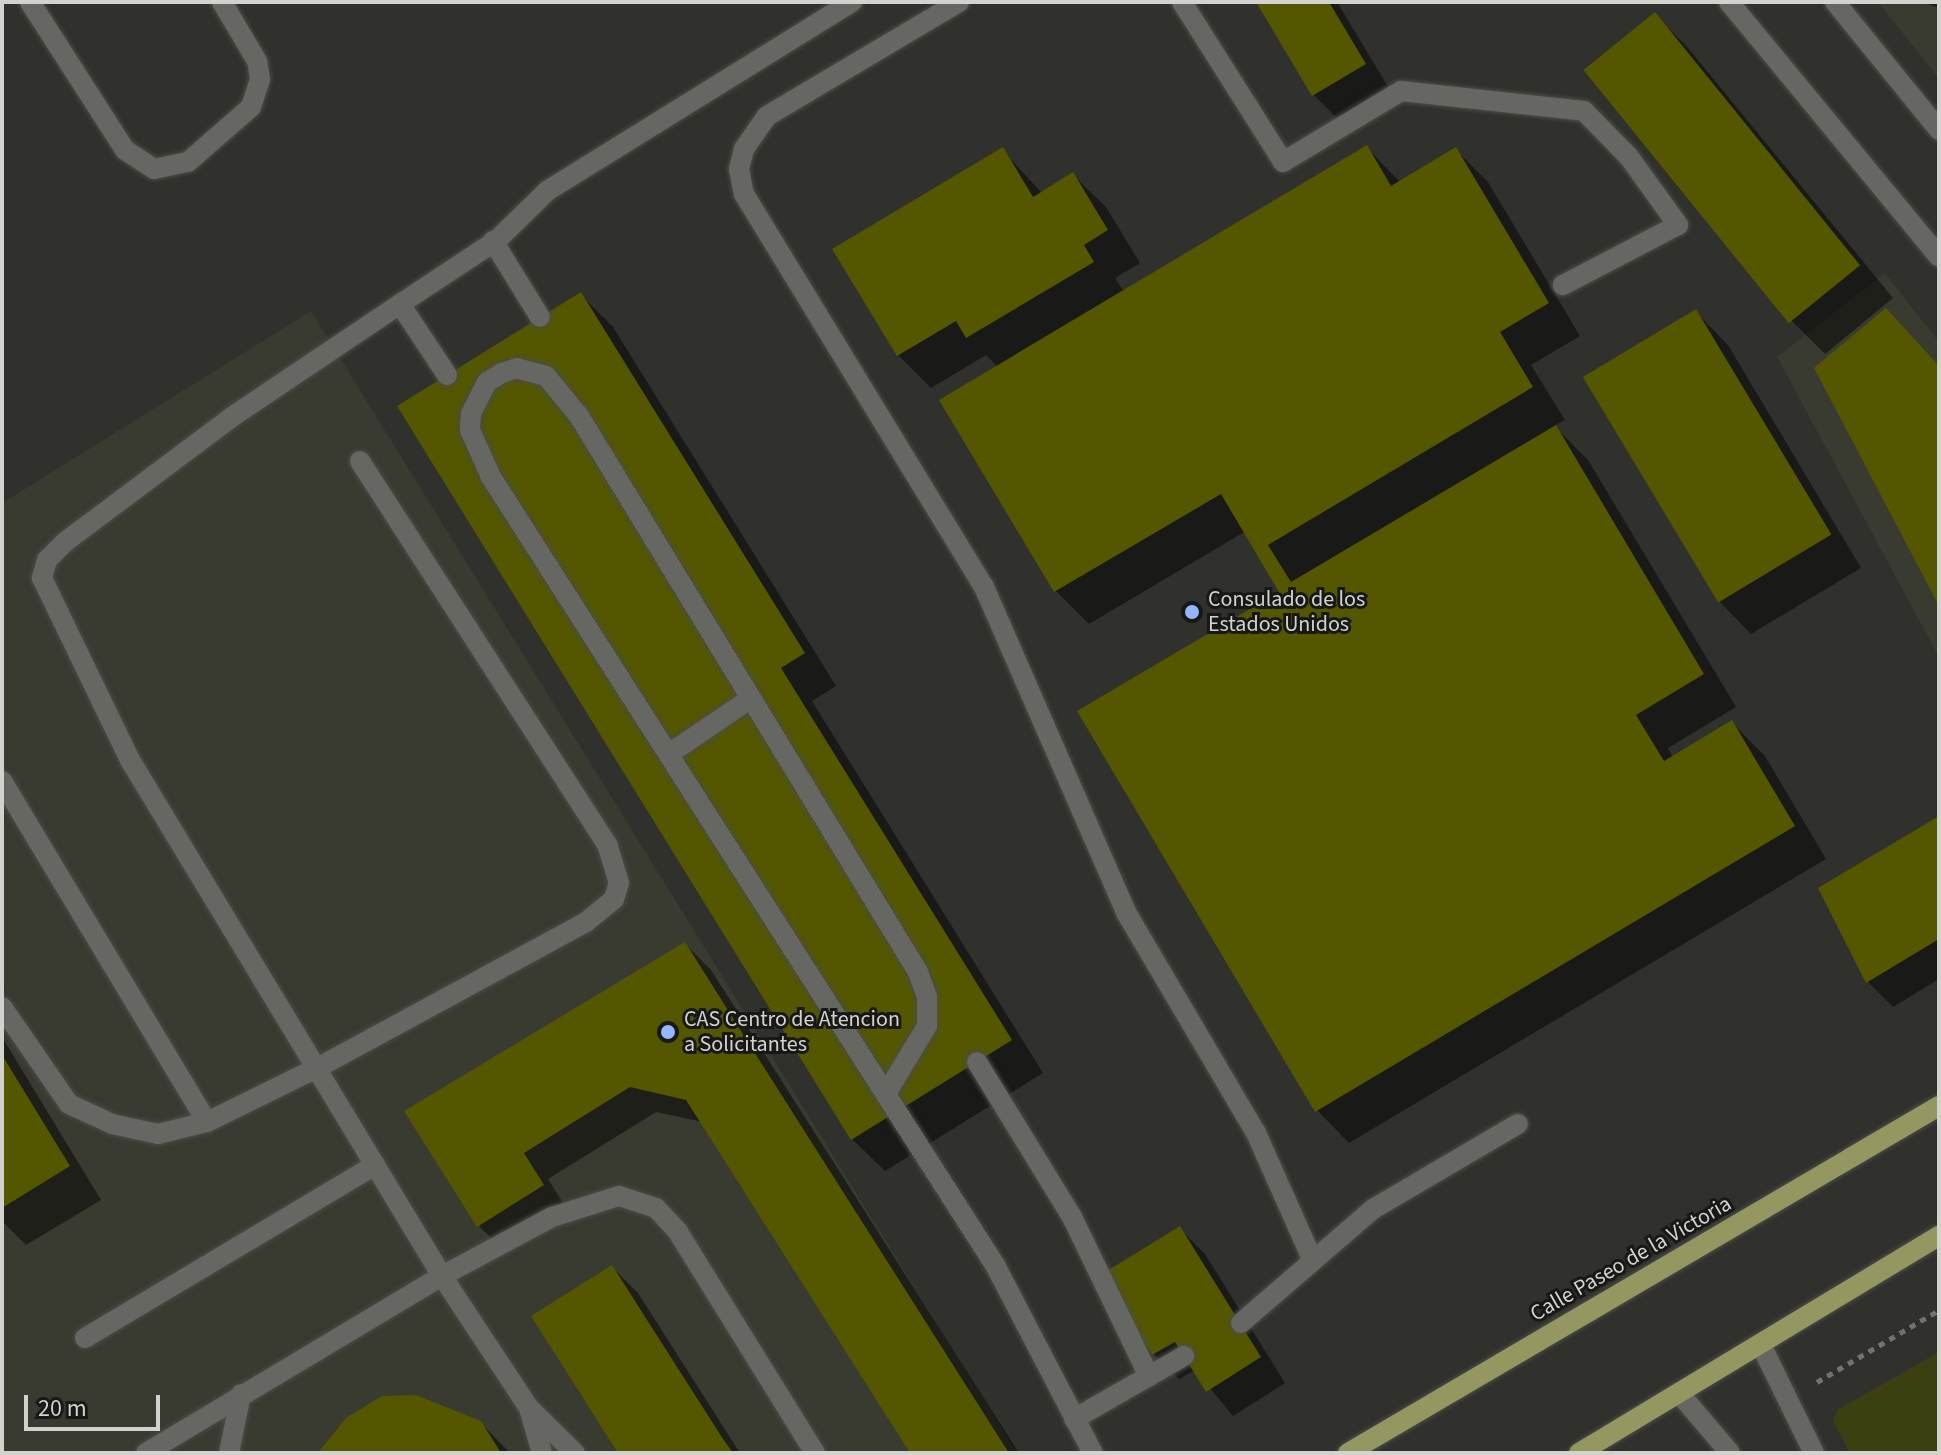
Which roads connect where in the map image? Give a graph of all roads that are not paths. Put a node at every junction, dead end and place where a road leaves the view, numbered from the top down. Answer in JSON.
{"nodes":[{"id":1,"x":30,"y":2,"type":"edge"},
{"id":2,"x":222,"y":2,"type":"edge"},
{"id":3,"x":852,"y":2,"type":"edge"},
{"id":4,"x":959,"y":2,"type":"edge"},
{"id":5,"x":1182,"y":2,"type":"edge"},
{"id":6,"x":1729,"y":2,"type":"edge"},
{"id":7,"x":1835,"y":2,"type":"edge"},
{"id":8,"x":1939,"y":130,"type":"edge"},
{"id":9,"x":493,"y":241,"type":"junction"},
{"id":10,"x":1939,"y":257,"type":"edge"},
{"id":11,"x":1563,"y":285,"type":"dead end"},
{"id":12,"x":400,"y":304,"type":"junction"},
{"id":13,"x":540,"y":317,"type":"dead end"},
{"id":14,"x":447,"y":375,"type":"dead end"},
{"id":15,"x":360,"y":461,"type":"dead end"},
{"id":16,"x":750,"y":699,"type":"junction"},
{"id":17,"x":669,"y":754,"type":"junction"},
{"id":18,"x":2,"y":781,"type":"edge"},
{"id":19,"x":2,"y":1007,"type":"edge"},
{"id":20,"x":977,"y":1062,"type":"dead end"},
{"id":21,"x":319,"y":1067,"type":"junction"},
{"id":22,"x":887,"y":1092,"type":"junction"},
{"id":23,"x":1939,"y":1106,"type":"edge"},
{"id":24,"x":207,"y":1122,"type":"junction"},
{"id":25,"x":1518,"y":1124,"type":"dead end"},
{"id":26,"x":375,"y":1165,"type":"junction"},
{"id":27,"x":1939,"y":1236,"type":"edge"},
{"id":28,"x":1313,"y":1261,"type":"junction"},
{"id":29,"x":442,"y":1276,"type":"junction"},
{"id":30,"x":1241,"y":1323,"type":"dead end"},
{"id":31,"x":85,"y":1338,"type":"dead end"},
{"id":32,"x":1761,"y":1345,"type":"junction"},
{"id":33,"x":1184,"y":1356,"type":"dead end"},
{"id":34,"x":1149,"y":1376,"type":"junction"},
{"id":35,"x":241,"y":1394,"type":"junction"},
{"id":36,"x":1680,"y":1394,"type":"junction"},
{"id":37,"x":529,"y":1408,"type":"junction"},
{"id":38,"x":1074,"y":1419,"type":"junction"},
{"id":39,"x":146,"y":1453,"type":"edge"},
{"id":40,"x":229,"y":1453,"type":"edge"},
{"id":41,"x":542,"y":1453,"type":"edge"},
{"id":42,"x":575,"y":1453,"type":"edge"},
{"id":43,"x":815,"y":1453,"type":"edge"},
{"id":44,"x":1093,"y":1453,"type":"edge"},
{"id":45,"x":1348,"y":1453,"type":"edge"},
{"id":46,"x":1579,"y":1453,"type":"edge"},
{"id":47,"x":1730,"y":1453,"type":"edge"},
{"id":48,"x":1814,"y":1453,"type":"edge"}],
"edges":[{"from":1,"to":2,"type":"street"},
{"from":3,"to":9,"type":"street"},
{"from":4,"to":28,"type":"street"},
{"from":5,"to":11,"type":"street"},
{"from":6,"to":10,"type":"street"},
{"from":7,"to":8,"type":"street"},
{"from":9,"to":12,"type":"street"},
{"from":9,"to":13,"type":"street"},
{"from":12,"to":14,"type":"street"},
{"from":12,"to":21,"type":"street"},
{"from":15,"to":21,"type":"street"},
{"from":16,"to":17,"type":"street"},
{"from":16,"to":17,"type":"street"},
{"from":16,"to":22,"type":"street"},
{"from":17,"to":22,"type":"street"},
{"from":18,"to":24,"type":"street"},
{"from":19,"to":24,"type":"street"},
{"from":20,"to":34,"type":"street"},
{"from":21,"to":24,"type":"street"},
{"from":21,"to":26,"type":"street"},
{"from":22,"to":38,"type":"street"},
{"from":23,"to":45,"type":"main road","name":"Calle Paseo de la Victoria"},
{"from":25,"to":28,"type":"street"},
{"from":26,"to":29,"type":"street"},
{"from":26,"to":31,"type":"street"},
{"from":27,"to":32,"type":"main road"},
{"from":28,"to":30,"type":"street"},
{"from":29,"to":35,"type":"street"},
{"from":29,"to":37,"type":"street"},
{"from":29,"to":43,"type":"street"},
{"from":32,"to":36,"type":"main road"},
{"from":32,"to":48,"type":"street"},
{"from":33,"to":34,"type":"street"},
{"from":34,"to":38,"type":"street"},
{"from":35,"to":39,"type":"street"},
{"from":35,"to":40,"type":"street"},
{"from":36,"to":46,"type":"main road"},
{"from":36,"to":47,"type":"street"},
{"from":37,"to":41,"type":"street"},
{"from":37,"to":42,"type":"street"},
{"from":38,"to":44,"type":"street"}]}
